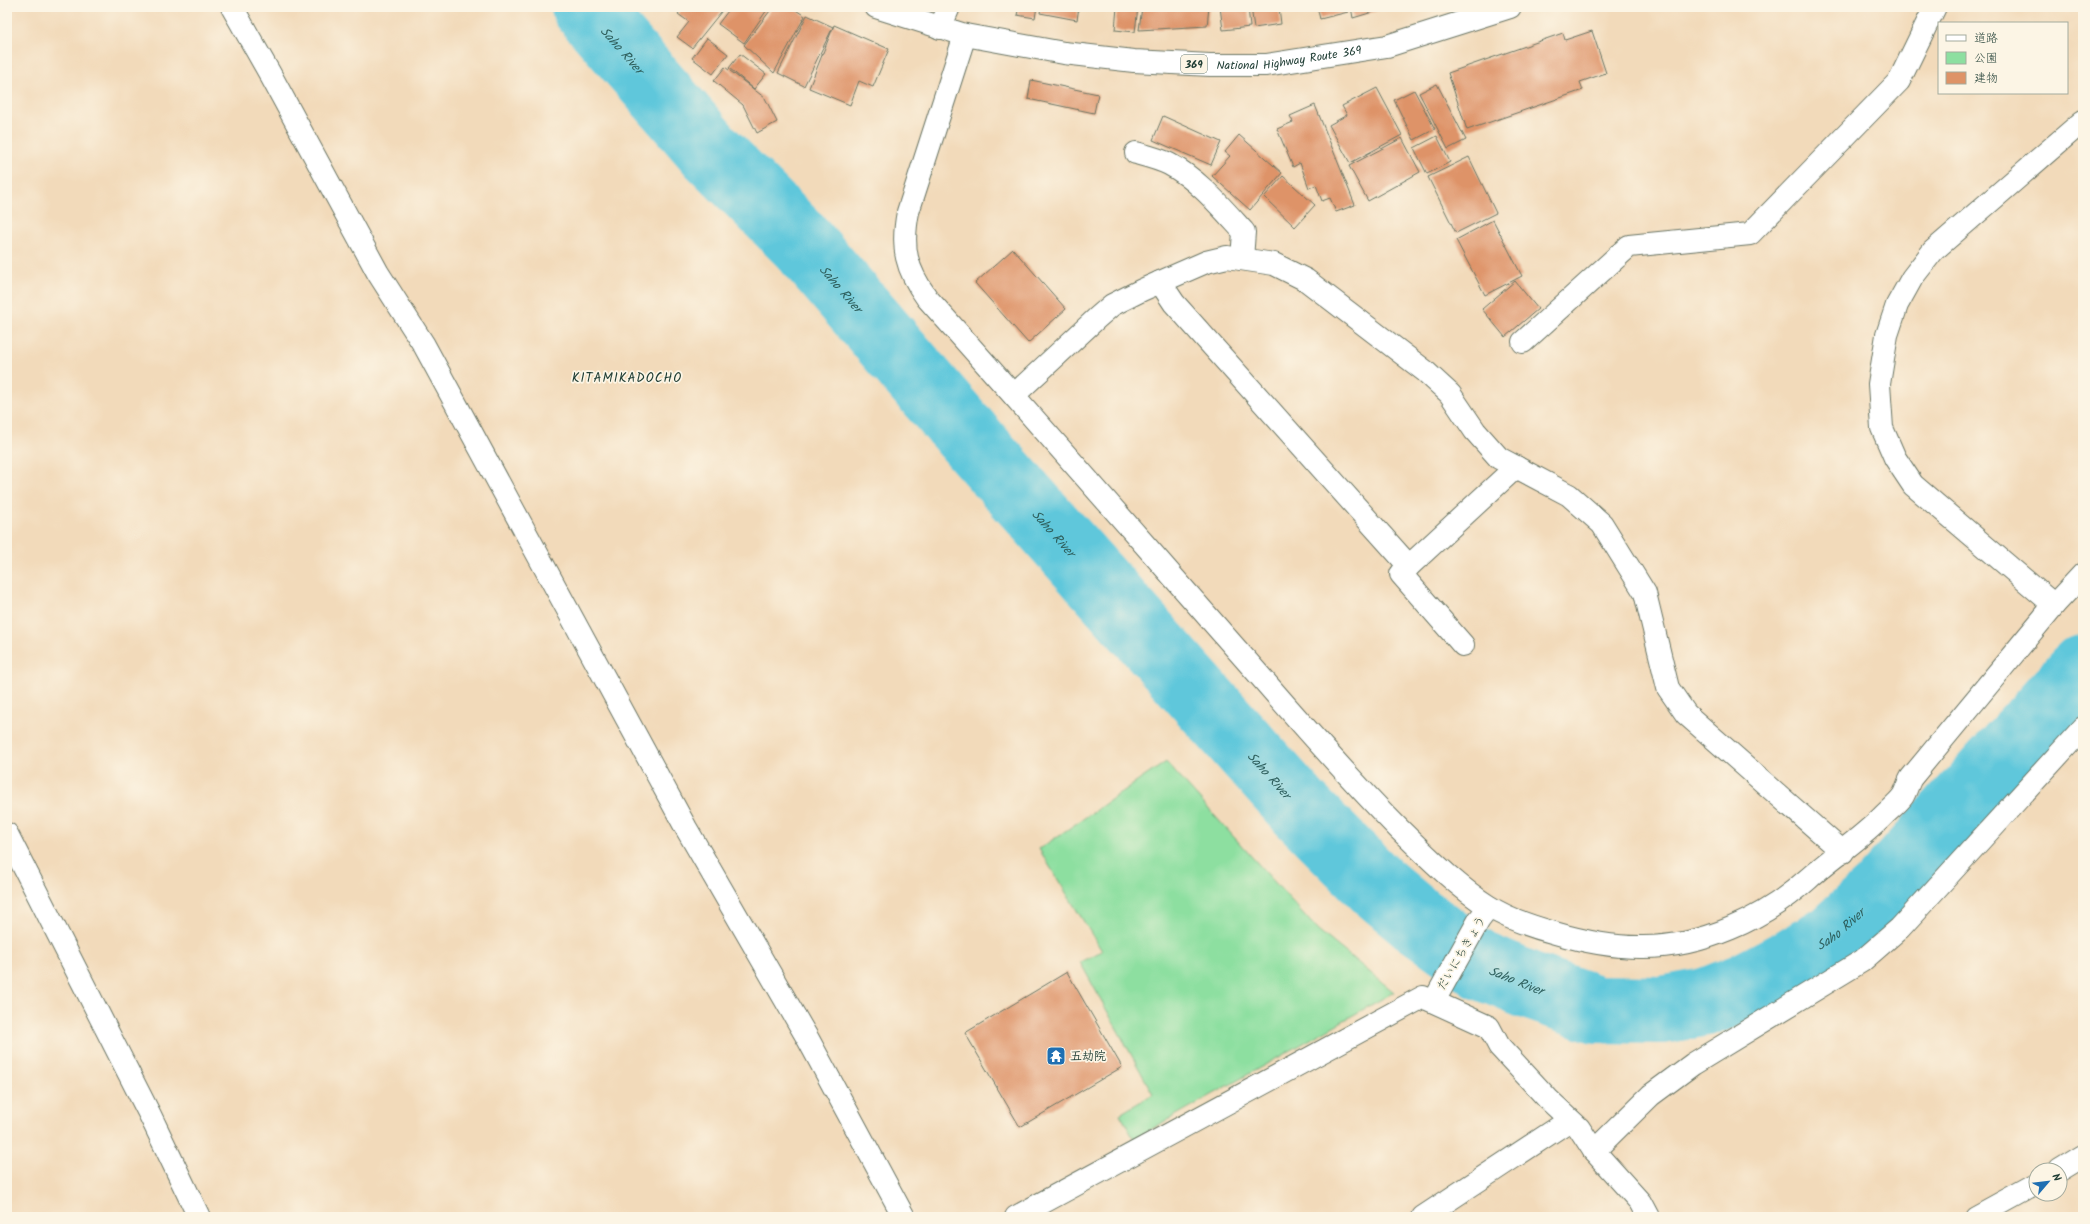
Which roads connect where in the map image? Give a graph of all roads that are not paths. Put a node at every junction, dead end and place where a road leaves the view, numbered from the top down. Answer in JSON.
{"nodes":[{"id":1,"x":232,"y":7,"type":"edge"},
{"id":2,"x":876,"y":7,"type":"edge"},
{"id":3,"x":949,"y":7,"type":"edge"},
{"id":4,"x":1935,"y":7,"type":"edge"},
{"id":5,"x":1500,"y":9,"type":"edge"},
{"id":6,"x":940,"y":28,"type":"junction"},
{"id":7,"x":965,"y":35,"type":"junction"},
{"id":8,"x":2083,"y":121,"type":"edge"},
{"id":9,"x":1136,"y":153,"type":"dead end"},
{"id":10,"x":1242,"y":259,"type":"junction"},
{"id":11,"x":1160,"y":282,"type":"junction"},
{"id":12,"x":1523,"y":342,"type":"dead end"},
{"id":13,"x":1014,"y":396,"type":"junction"},
{"id":14,"x":1516,"y":467,"type":"junction"},
{"id":15,"x":1409,"y":566,"type":"junction"},
{"id":16,"x":2083,"y":574,"type":"edge"},
{"id":17,"x":2054,"y":605,"type":"junction"},
{"id":18,"x":1463,"y":644,"type":"dead end"},
{"id":19,"x":2083,"y":728,"type":"edge"},
{"id":20,"x":7,"y":834,"type":"edge"},
{"id":21,"x":1843,"y":852,"type":"junction"},
{"id":22,"x":1484,"y":914,"type":"junction"},
{"id":23,"x":1436,"y":996,"type":"junction"},
{"id":24,"x":1570,"y":1120,"type":"junction"},
{"id":25,"x":1594,"y":1151,"type":"junction"},
{"id":26,"x":2083,"y":1156,"type":"edge"},
{"id":27,"x":2068,"y":1165,"type":"edge"},
{"id":28,"x":2028,"y":1188,"type":"edge"},
{"id":29,"x":199,"y":1217,"type":"edge"},
{"id":30,"x":904,"y":1217,"type":"edge"},
{"id":31,"x":1016,"y":1217,"type":"edge"},
{"id":32,"x":1423,"y":1217,"type":"edge"},
{"id":33,"x":1648,"y":1217,"type":"edge"},
{"id":34,"x":1976,"y":1217,"type":"edge"}],
"edges":[{"from":1,"to":30,"type":"main road"},
{"from":2,"to":6,"type":"main road","name":"National Highway Route 369","number":"369"},
{"from":3,"to":6,"type":"main road"},
{"from":4,"to":12,"type":"main road"},
{"from":5,"to":7,"type":"main road","name":"National Highway Route 369","number":"369"},
{"from":6,"to":7,"type":"main road","name":"National Highway Route 369","number":"369"},
{"from":7,"to":13,"type":"main road"},
{"from":8,"to":17,"type":"main road"},
{"from":9,"to":10,"type":"main road"},
{"from":10,"to":11,"type":"main road"},
{"from":10,"to":14,"type":"main road"},
{"from":11,"to":13,"type":"main road"},
{"from":11,"to":15,"type":"main road"},
{"from":13,"to":22,"type":"main road"},
{"from":14,"to":15,"type":"main road"},
{"from":14,"to":21,"type":"main road"},
{"from":15,"to":18,"type":"main road"},
{"from":16,"to":17,"type":"main road"},
{"from":17,"to":21,"type":"main road"},
{"from":19,"to":25,"type":"main road"},
{"from":20,"to":29,"type":"main road"},
{"from":21,"to":22,"type":"main road"},
{"from":22,"to":23,"type":"main road","name":"だいにちきょう"},
{"from":23,"to":24,"type":"main road"},
{"from":23,"to":31,"type":"main road"},
{"from":24,"to":25,"type":"main road"},
{"from":24,"to":32,"type":"main road"},
{"from":25,"to":33,"type":"main road"},
{"from":26,"to":27,"type":"main road"},
{"from":28,"to":34,"type":"main road"}]}
